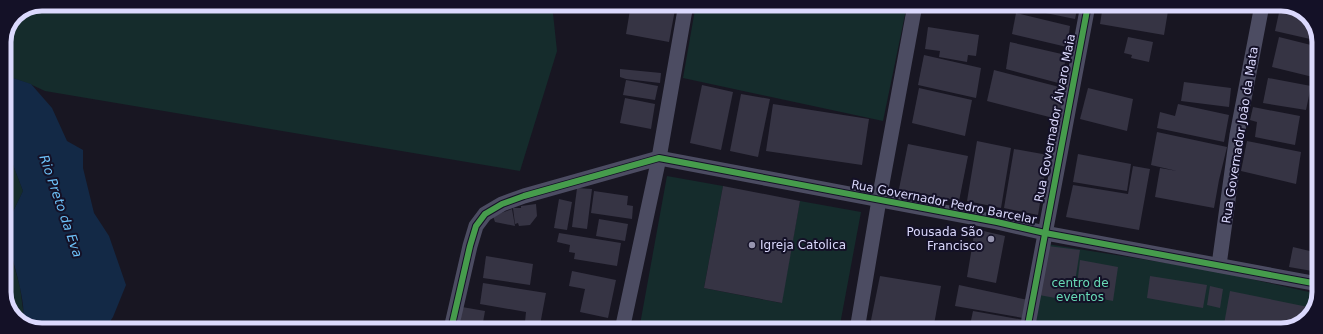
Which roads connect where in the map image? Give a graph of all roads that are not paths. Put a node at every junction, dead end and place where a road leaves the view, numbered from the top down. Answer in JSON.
{"nodes":[{"id":1,"x":685,"y":11,"type":"edge"},
{"id":2,"x":914,"y":11,"type":"edge"},
{"id":3,"x":1087,"y":11,"type":"edge"},
{"id":4,"x":1261,"y":11,"type":"edge"},
{"id":5,"x":659,"y":158,"type":"junction"},
{"id":6,"x":879,"y":200,"type":"junction"},
{"id":7,"x":1045,"y":233,"type":"junction"},
{"id":8,"x":1219,"y":265,"type":"junction"},
{"id":9,"x":1312,"y":283,"type":"edge"},
{"id":10,"x":453,"y":323,"type":"edge"},
{"id":11,"x":624,"y":323,"type":"edge"},
{"id":12,"x":858,"y":323,"type":"edge"},
{"id":13,"x":1028,"y":323,"type":"edge"}],
"edges":[{"from":1,"to":5,"type":"street"},
{"from":2,"to":6,"type":"street"},
{"from":3,"to":7,"type":"street","name":"Rua Governador Álvaro Maia"},
{"from":4,"to":8,"type":"street","name":"Rua Governador João da Mata"},
{"from":5,"to":6,"type":"street","name":"Rua Governador Pedro Barcelar"},
{"from":5,"to":10,"type":"street"},
{"from":5,"to":11,"type":"street"},
{"from":6,"to":7,"type":"street","name":"Rua Governador Pedro Barcelar"},
{"from":6,"to":12,"type":"street"},
{"from":7,"to":8,"type":"street","name":"Rua Governador Pedro Barcelar"},
{"from":7,"to":13,"type":"street","name":"Rua Governador Álvaro Maia"},
{"from":8,"to":9,"type":"street","name":"Rua Governador Pedro Barcelar"}]}
